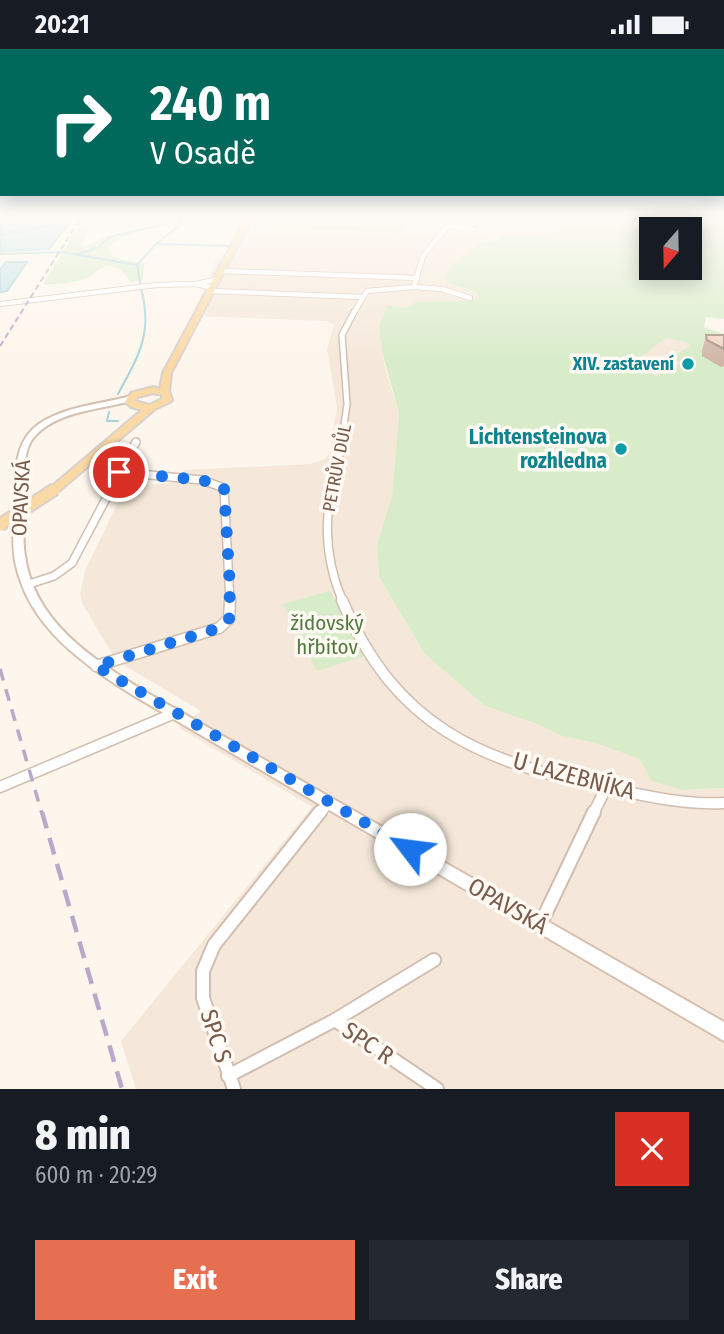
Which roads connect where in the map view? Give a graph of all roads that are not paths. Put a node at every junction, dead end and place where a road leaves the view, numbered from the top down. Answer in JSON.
{"nodes":[{"id":1,"x":226,"y":265,"type":"edge"},
{"id":2,"x":421,"y":265,"type":"edge"},
{"id":3,"x":223,"y":271,"type":"junction"},
{"id":4,"x":417,"y":278,"type":"junction"},
{"id":5,"x":218,"y":279,"type":"junction"},
{"id":6,"x":196,"y":284,"type":"junction"},
{"id":7,"x":414,"y":287,"type":"junction"},
{"id":8,"x":212,"y":290,"type":"junction"},
{"id":9,"x":362,"y":297,"type":"junction"},
{"id":10,"x":470,"y":298,"type":"dead end"},
{"id":11,"x":0,"y":304,"type":"edge"},
{"id":12,"x":167,"y":373,"type":"junction"},
{"id":13,"x":149,"y":390,"type":"junction"},
{"id":14,"x":164,"y":392,"type":"junction"},
{"id":15,"x":133,"y":403,"type":"junction"},
{"id":16,"x":152,"y":407,"type":"junction"},
{"id":17,"x":129,"y":425,"type":"junction"},
{"id":18,"x":136,"y":442,"type":"dead end"},
{"id":19,"x":119,"y":472,"type":"junction"},
{"id":20,"x":0,"y":525,"type":"edge"},
{"id":21,"x":26,"y":585,"type":"junction"},
{"id":22,"x":335,"y":586,"type":"joint"},
{"id":23,"x":96,"y":666,"type":"junction"},
{"id":24,"x":174,"y":713,"type":"junction"},
{"id":25,"x":0,"y":787,"type":"edge"},
{"id":26,"x":606,"y":788,"type":"junction"},
{"id":27,"x":328,"y":803,"type":"junction"},
{"id":28,"x":724,"y":803,"type":"edge"},
{"id":29,"x":540,"y":925,"type":"junction"},
{"id":30,"x":434,"y":960,"type":"dead end"},
{"id":31,"x":335,"y":1020,"type":"junction"},
{"id":32,"x":724,"y":1033,"type":"edge"},
{"id":33,"x":231,"y":1082,"type":"edge"},
{"id":34,"x":437,"y":1089,"type":"edge"}],
"edges":[{"from":1,"to":3,"type":"main road"},
{"from":2,"to":4,"type":"street"},
{"from":3,"to":4,"type":"street"},
{"from":3,"to":5,"type":"main road"},
{"from":4,"to":7,"type":"street"},
{"from":5,"to":6,"type":"street"},
{"from":5,"to":8,"type":"main road"},
{"from":6,"to":8,"type":"street"},
{"from":6,"to":11,"type":"street"},
{"from":7,"to":9,"type":"street"},
{"from":7,"to":10,"type":"street"},
{"from":8,"to":9,"type":"street"},
{"from":8,"to":12,"type":"main road"},
{"from":9,"to":22,"type":"street","name":"PETRŮV DŮL"},
{"from":12,"to":13,"type":"main road"},
{"from":12,"to":14,"type":"main road"},
{"from":13,"to":14,"type":"main road"},
{"from":13,"to":15,"type":"main road"},
{"from":14,"to":16,"type":"main road"},
{"from":15,"to":16,"type":"main road"},
{"from":15,"to":17,"type":"main road"},
{"from":15,"to":21,"type":"main road","name":"OPAVSKÁ"},
{"from":16,"to":17,"type":"main road"},
{"from":17,"to":20,"type":"main road","bridge":true},
{"from":18,"to":19,"type":"street"},
{"from":19,"to":21,"type":"street"},
{"from":19,"to":23,"type":"street"},
{"from":21,"to":23,"type":"main road","name":"OPAVSKÁ"},
{"from":22,"to":26,"type":"street","name":"U LAZEBNÍKA"},
{"from":23,"to":24,"type":"main road","name":"OPAVSKÁ"},
{"from":24,"to":25,"type":"street"},
{"from":24,"to":27,"type":"main road","name":"OPAVSKÁ"},
{"from":26,"to":28,"type":"street","name":"U LAZEBNÍKA"},
{"from":26,"to":29,"type":"street"},
{"from":27,"to":29,"type":"main road","name":"OPAVSKÁ"},
{"from":27,"to":33,"type":"street","name":"SPC S"},
{"from":29,"to":32,"type":"main road","name":"OPAVSKÁ"},
{"from":30,"to":31,"type":"street","name":"SPC S"},
{"from":31,"to":33,"type":"street","name":"SPC S"},
{"from":31,"to":34,"type":"street","name":"SPC R"}]}
